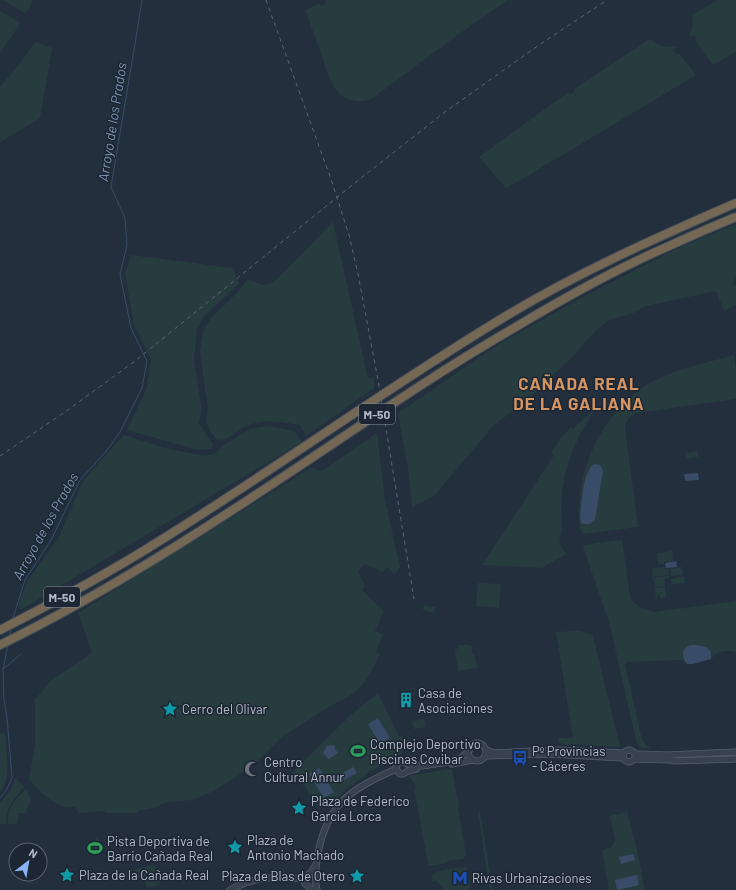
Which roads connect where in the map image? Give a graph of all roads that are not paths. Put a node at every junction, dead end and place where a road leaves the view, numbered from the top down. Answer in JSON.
{"nodes":[{"id":1,"x":736,"y":203,"type":"edge"},
{"id":2,"x":736,"y":217,"type":"edge"},
{"id":3,"x":32,"y":614,"type":"junction"},
{"id":4,"x":0,"y":626,"type":"edge"},
{"id":5,"x":0,"y":630,"type":"edge"},
{"id":6,"x":0,"y":645,"type":"edge"},
{"id":7,"x":469,"y":751,"type":"junction"},
{"id":8,"x":736,"y":752,"type":"edge"},
{"id":9,"x":486,"y":753,"type":"junction"},
{"id":10,"x":623,"y":756,"type":"junction"},
{"id":11,"x":635,"y":756,"type":"junction"},
{"id":12,"x":736,"y":759,"type":"edge"},
{"id":13,"x":472,"y":760,"type":"junction"},
{"id":14,"x":408,"y":768,"type":"junction"},
{"id":15,"x":396,"y":769,"type":"junction"},
{"id":16,"x":316,"y":864,"type":"junction"},
{"id":17,"x":309,"y":875,"type":"junction"},
{"id":18,"x":304,"y":879,"type":"junction"},
{"id":19,"x":316,"y":881,"type":"junction"},
{"id":20,"x":311,"y":888,"type":"edge"},
{"id":21,"x":230,"y":890,"type":"edge"},
{"id":22,"x":317,"y":890,"type":"edge"}],
"edges":[{"from":1,"to":3,"type":"highway","number":"M-50"},
{"from":2,"to":6,"type":"highway","number":"M-50"},
{"from":3,"to":4,"type":"highway"},
{"from":3,"to":5,"type":"highway","number":"M-50"},
{"from":7,"to":9,"type":"street"},
{"from":7,"to":13,"type":"street"},
{"from":7,"to":14,"type":"street"},
{"from":8,"to":11,"type":"street"},
{"from":9,"to":10,"type":"street"},
{"from":9,"to":13,"type":"street"},
{"from":10,"to":11,"type":"street"},
{"from":10,"to":11,"type":"street"},
{"from":11,"to":12,"type":"street"},
{"from":13,"to":14,"type":"street"},
{"from":14,"to":15,"type":"street"},
{"from":14,"to":15,"type":"street"},
{"from":15,"to":16,"type":"street"},
{"from":16,"to":17,"type":"street"},
{"from":16,"to":19,"type":"street"},
{"from":17,"to":18,"type":"street"},
{"from":17,"to":19,"type":"street"},
{"from":18,"to":20,"type":"street"},
{"from":18,"to":21,"type":"street"},
{"from":19,"to":20,"type":"street"},
{"from":19,"to":22,"type":"street"}]}
